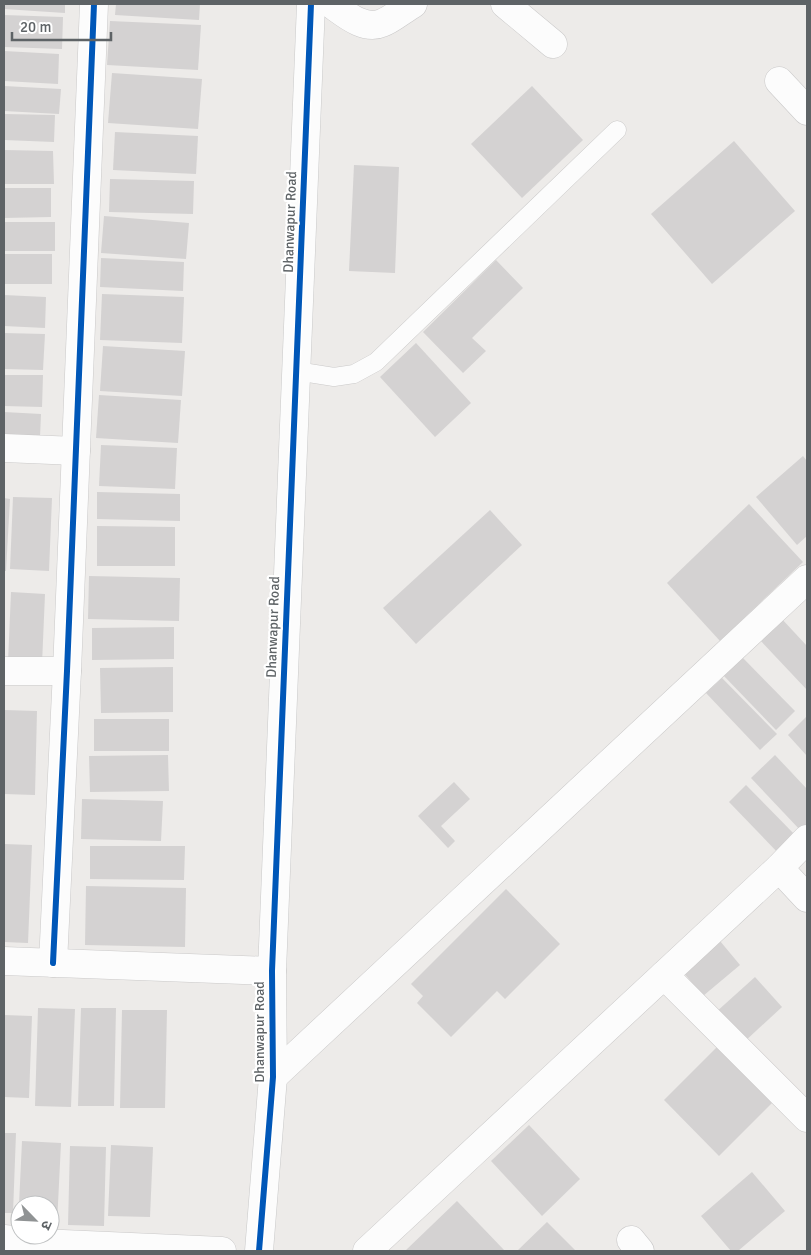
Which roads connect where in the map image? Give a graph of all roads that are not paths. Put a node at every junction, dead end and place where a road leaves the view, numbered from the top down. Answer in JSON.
{"nodes":[{"id":1,"x":94,"y":4,"type":"edge"},
{"id":2,"x":311,"y":4,"type":"edge"},
{"id":3,"x":330,"y":4,"type":"edge"},
{"id":4,"x":413,"y":4,"type":"edge"},
{"id":5,"x":505,"y":4,"type":"edge"},
{"id":6,"x":553,"y":44,"type":"dead end"},
{"id":7,"x":779,"y":81,"type":"dead end"},
{"id":8,"x":807,"y":110,"type":"edge"},
{"id":9,"x":617,"y":130,"type":"dead end"},
{"id":10,"x":296,"y":371,"type":"junction"},
{"id":11,"x":4,"y":448,"type":"edge"},
{"id":12,"x":76,"y":451,"type":"junction"},
{"id":13,"x":807,"y":578,"type":"edge"},
{"id":14,"x":4,"y":671,"type":"edge"},
{"id":15,"x":67,"y":671,"type":"junction"},
{"id":16,"x":807,"y":839,"type":"edge"},
{"id":17,"x":779,"y":868,"type":"junction"},
{"id":18,"x":807,"y":898,"type":"edge"},
{"id":19,"x":4,"y":960,"type":"edge"},
{"id":20,"x":53,"y":963,"type":"junction"},
{"id":21,"x":272,"y":971,"type":"junction"},
{"id":22,"x":664,"y":975,"type":"junction"},
{"id":23,"x":273,"y":1077,"type":"junction"},
{"id":24,"x":807,"y":1118,"type":"edge"},
{"id":25,"x":4,"y":1240,"type":"edge"},
{"id":26,"x":40,"y":1247,"type":"edge"},
{"id":27,"x":222,"y":1251,"type":"edge"},
{"id":28,"x":259,"y":1251,"type":"edge"},
{"id":29,"x":367,"y":1251,"type":"edge"}],
"edges":[{"from":1,"to":12,"type":"street"},
{"from":2,"to":10,"type":"street","name":"Dhanwapur Road"},
{"from":3,"to":4,"type":"street"},
{"from":5,"to":6,"type":"street"},
{"from":7,"to":8,"type":"street"},
{"from":9,"to":10,"type":"lane"},
{"from":10,"to":21,"type":"street","name":"Dhanwapur Road"},
{"from":11,"to":12,"type":"street"},
{"from":12,"to":15,"type":"street"},
{"from":13,"to":23,"type":"street"},
{"from":14,"to":15,"type":"street"},
{"from":15,"to":20,"type":"street"},
{"from":16,"to":17,"type":"street"},
{"from":17,"to":18,"type":"street"},
{"from":17,"to":22,"type":"street"},
{"from":19,"to":20,"type":"street"},
{"from":20,"to":21,"type":"street"},
{"from":21,"to":23,"type":"street","name":"Dhanwapur Road"},
{"from":22,"to":24,"type":"street"},
{"from":22,"to":29,"type":"street"},
{"from":23,"to":28,"type":"street","name":"Dhanwapur Road"},
{"from":25,"to":26,"type":"street"},
{"from":26,"to":27,"type":"street"}]}
